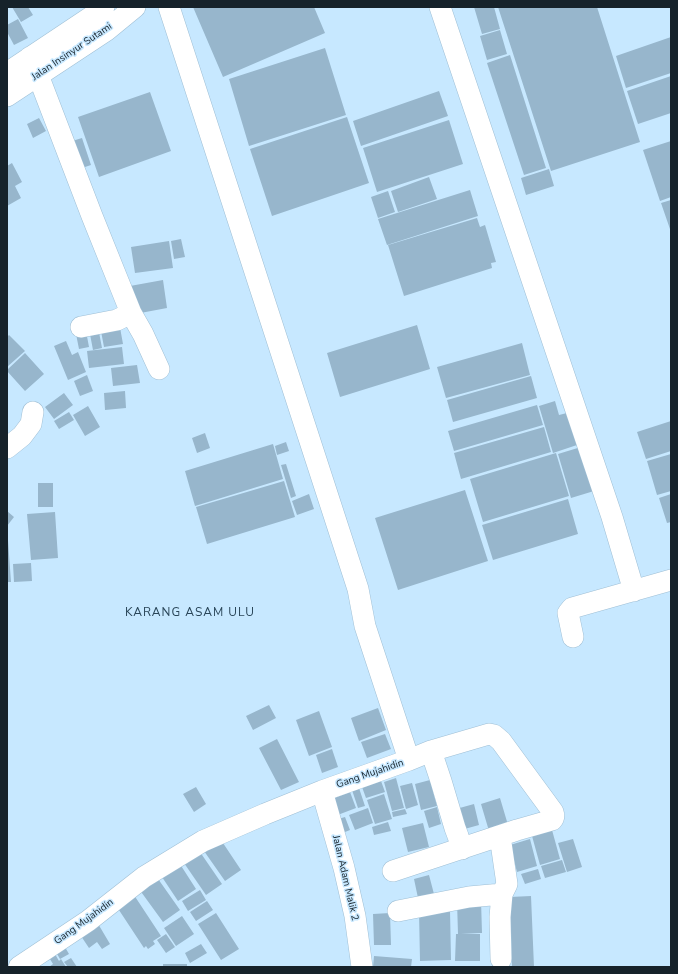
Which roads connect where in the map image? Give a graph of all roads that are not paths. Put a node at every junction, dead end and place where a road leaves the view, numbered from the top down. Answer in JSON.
{"nodes":[{"id":1,"x":104,"y":7,"type":"edge"},
{"id":2,"x":136,"y":7,"type":"edge"},
{"id":3,"x":169,"y":7,"type":"edge"},
{"id":4,"x":440,"y":7,"type":"edge"},
{"id":5,"x":34,"y":66,"type":"junction"},
{"id":6,"x":7,"y":72,"type":"edge"},
{"id":7,"x":7,"y":96,"type":"edge"},
{"id":8,"x":131,"y":313,"type":"junction"},
{"id":9,"x":80,"y":327,"type":"dead end"},
{"id":10,"x":159,"y":369,"type":"dead end"},
{"id":11,"x":33,"y":412,"type":"dead end"},
{"id":12,"x":7,"y":448,"type":"edge"},
{"id":13,"x":671,"y":580,"type":"edge"},
{"id":14,"x":634,"y":590,"type":"junction"},
{"id":15,"x":573,"y":637,"type":"dead end"},
{"id":16,"x":431,"y":751,"type":"junction"},
{"id":17,"x":409,"y":760,"type":"junction"},
{"id":18,"x":322,"y":790,"type":"junction"},
{"id":19,"x":500,"y":836,"type":"junction"},
{"id":20,"x":462,"y":849,"type":"junction"},
{"id":21,"x":393,"y":871,"type":"dead end"},
{"id":22,"x":502,"y":894,"type":"junction"},
{"id":23,"x":398,"y":911,"type":"dead end"},
{"id":24,"x":501,"y":959,"type":"dead end"},
{"id":25,"x":19,"y":967,"type":"edge"},
{"id":26,"x":362,"y":967,"type":"edge"}],
"edges":[{"from":1,"to":5,"type":"street","name":"Jalan Insinyur Sutami"},
{"from":2,"to":5,"type":"street","name":"Jalan Insinyur Sutami"},
{"from":3,"to":17,"type":"street"},
{"from":4,"to":14,"type":"street"},
{"from":5,"to":6,"type":"street","name":"Jalan Insinyur Sutami"},
{"from":5,"to":7,"type":"street","name":"Jalan Insinyur Sutami"},
{"from":5,"to":8,"type":"street"},
{"from":8,"to":9,"type":"street"},
{"from":8,"to":10,"type":"street"},
{"from":11,"to":12,"type":"street"},
{"from":13,"to":14,"type":"street"},
{"from":14,"to":15,"type":"street"},
{"from":16,"to":17,"type":"street","name":"Gang Mujahidin"},
{"from":16,"to":19,"type":"street","name":"Gang Mujahidin"},
{"from":16,"to":20,"type":"street"},
{"from":17,"to":18,"type":"street","name":"Gang Mujahidin"},
{"from":18,"to":25,"type":"street","name":"Gang Mujahidin"},
{"from":18,"to":26,"type":"street","name":"Jalan Adam Malik 2"},
{"from":19,"to":20,"type":"street","name":"Gang Mujahidin"},
{"from":19,"to":22,"type":"street"},
{"from":20,"to":21,"type":"street","name":"Gang Mujahidin"},
{"from":22,"to":23,"type":"street"},
{"from":22,"to":24,"type":"street"}]}
